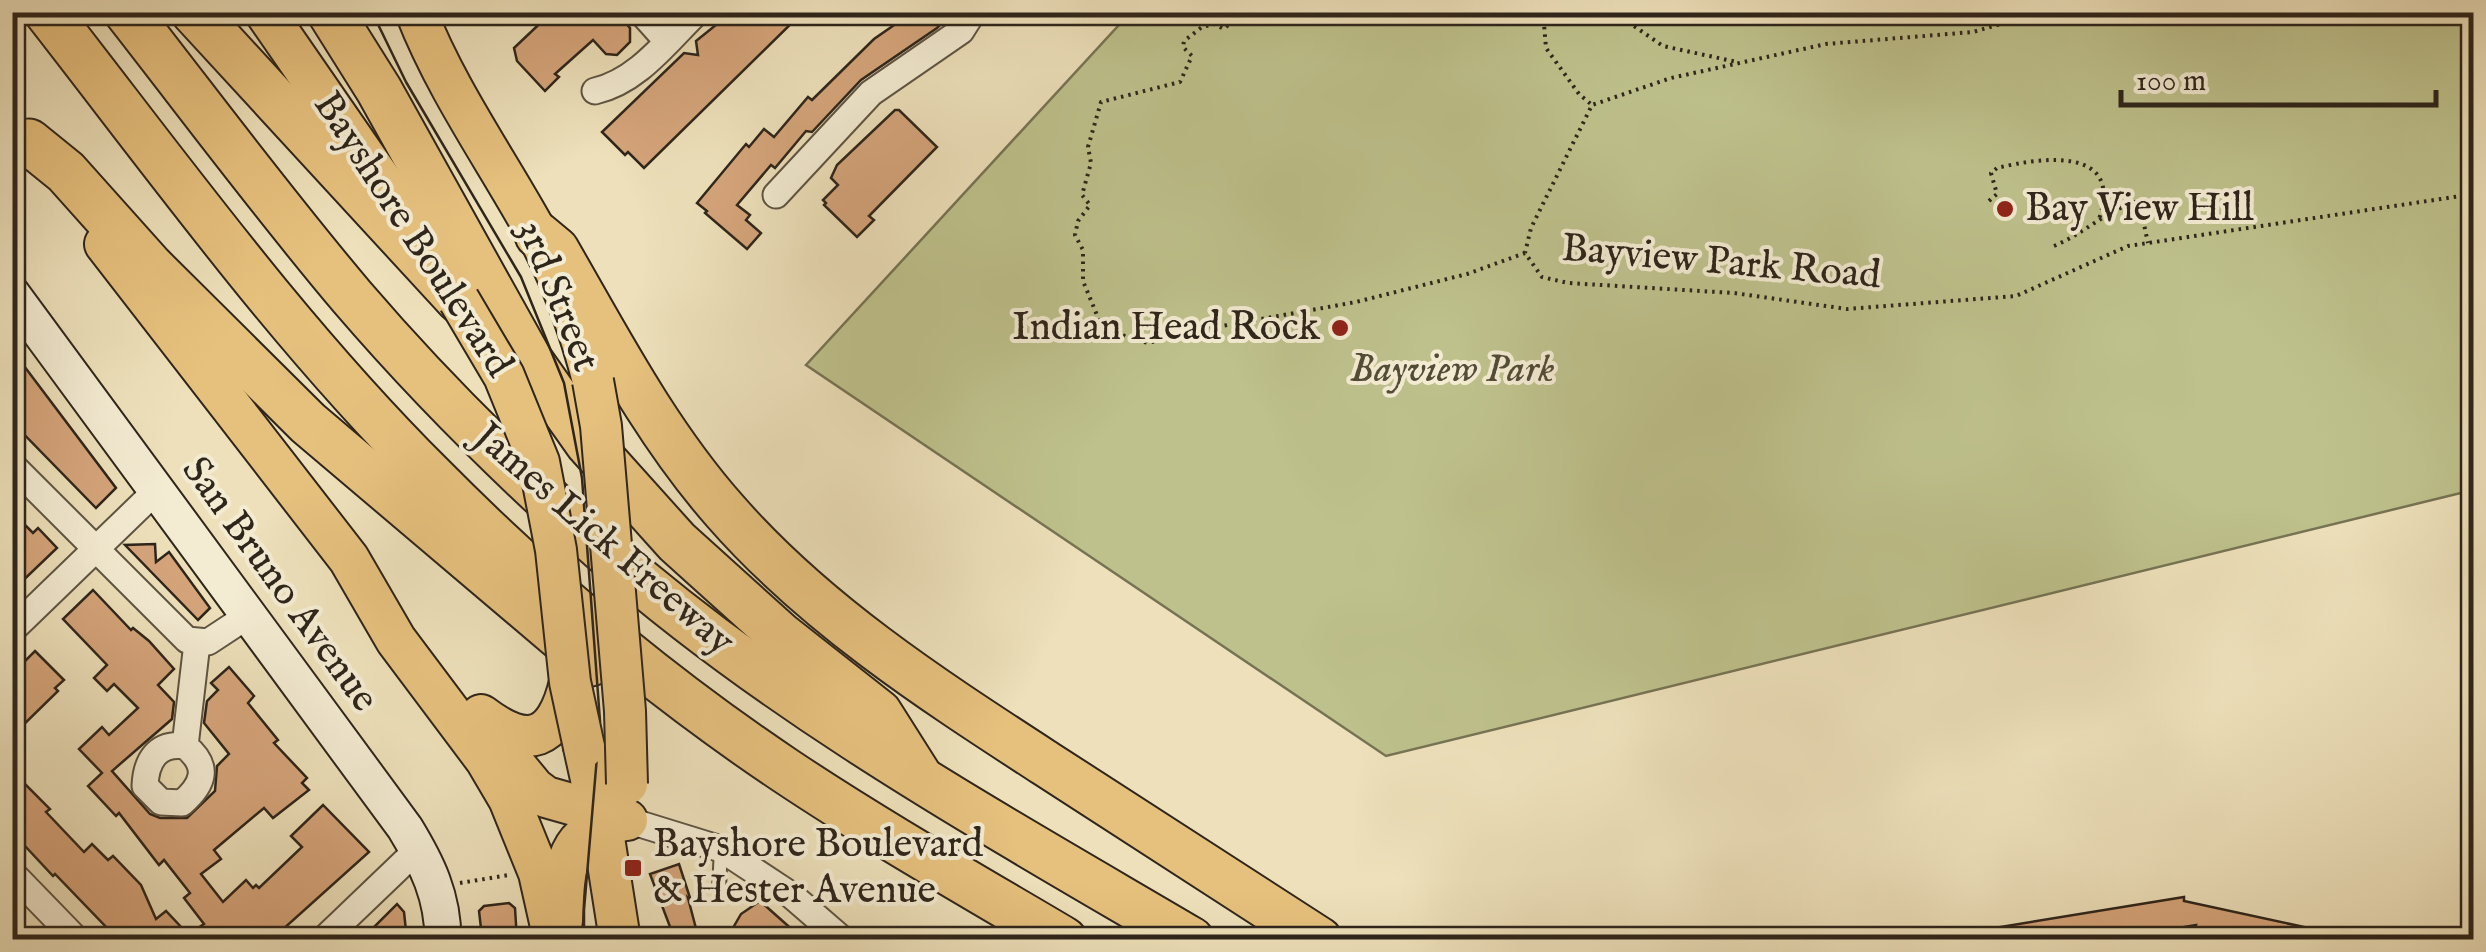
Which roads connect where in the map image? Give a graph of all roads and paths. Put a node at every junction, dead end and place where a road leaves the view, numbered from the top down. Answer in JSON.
{"nodes":[{"id":1,"x":47,"y":12,"type":"edge"},
{"id":2,"x":128,"y":12,"type":"edge"},
{"id":3,"x":194,"y":12,"type":"edge"},
{"id":4,"x":265,"y":12,"type":"edge"},
{"id":5,"x":330,"y":12,"type":"edge"},
{"id":6,"x":416,"y":12,"type":"edge"},
{"id":7,"x":641,"y":12,"type":"edge"},
{"id":8,"x":697,"y":12,"type":"edge"},
{"id":9,"x":973,"y":12,"type":"edge"},
{"id":10,"x":1232,"y":12,"type":"edge"},
{"id":11,"x":1544,"y":12,"type":"edge"},
{"id":12,"x":1639,"y":12,"type":"edge"},
{"id":13,"x":2042,"y":12,"type":"edge"},
{"id":14,"x":668,"y":41,"type":"junction"},
{"id":15,"x":1738,"y":62,"type":"junction"},
{"id":16,"x":595,"y":91,"type":"dead end"},
{"id":17,"x":1592,"y":105,"type":"junction"},
{"id":18,"x":21,"y":131,"type":"edge"},
{"id":19,"x":2474,"y":194,"type":"edge"},
{"id":20,"x":776,"y":195,"type":"dead end"},
{"id":21,"x":1989,"y":200,"type":"dead end"},
{"id":22,"x":2099,"y":220,"type":"junction"},
{"id":23,"x":538,"y":235,"type":"junction"},
{"id":24,"x":2148,"y":243,"type":"junction"},
{"id":25,"x":2054,"y":246,"type":"dead end"},
{"id":26,"x":1526,"y":253,"type":"junction"},
{"id":27,"x":12,"y":294,"type":"edge"},
{"id":28,"x":460,"y":300,"type":"junction"},
{"id":29,"x":12,"y":465,"type":"edge"},
{"id":30,"x":159,"y":488,"type":"junction"},
{"id":31,"x":95,"y":550,"type":"junction"},
{"id":32,"x":348,"y":558,"type":"junction"},
{"id":33,"x":249,"y":615,"type":"junction"},
{"id":34,"x":12,"y":630,"type":"edge"},
{"id":35,"x":198,"y":643,"type":"junction"},
{"id":36,"x":474,"y":709,"type":"junction"},
{"id":37,"x":569,"y":734,"type":"junction"},
{"id":38,"x":185,"y":746,"type":"dead end"},
{"id":39,"x":924,"y":783,"type":"junction"},
{"id":40,"x":613,"y":810,"type":"junction"},
{"id":41,"x":900,"y":843,"type":"junction"},
{"id":42,"x":721,"y":849,"type":"junction"},
{"id":43,"x":418,"y":850,"type":"junction"},
{"id":44,"x":12,"y":872,"type":"edge"},
{"id":45,"x":517,"y":874,"type":"dead end"},
{"id":46,"x":463,"y":883,"type":"dead end"},
{"id":47,"x":719,"y":888,"type":"dead end"},
{"id":48,"x":618,"y":924,"type":"edge"},
{"id":49,"x":77,"y":940,"type":"edge"},
{"id":50,"x":323,"y":940,"type":"edge"},
{"id":51,"x":443,"y":940,"type":"edge"},
{"id":52,"x":558,"y":940,"type":"edge"},
{"id":53,"x":843,"y":940,"type":"edge"},
{"id":54,"x":1064,"y":940,"type":"edge"},
{"id":55,"x":1191,"y":940,"type":"edge"},
{"id":56,"x":1319,"y":940,"type":"edge"}],
"edges":[{"from":1,"to":41,"type":"highway","name":"James Lick Freeway"},
{"from":2,"to":39,"type":"highway","name":"James Lick Freeway"},
{"from":3,"to":28,"type":"highway"},
{"from":4,"to":28,"type":"main road","name":"Bayshore Boulevard"},
{"from":5,"to":39,"type":"highway"},
{"from":6,"to":23,"type":"main road","name":"3rd Street"},
{"from":7,"to":14,"type":"street"},
{"from":8,"to":14,"type":"street"},
{"from":9,"to":20,"type":"street"},
{"from":10,"to":26,"type":"path"},
{"from":11,"to":17,"type":"path"},
{"from":12,"to":15,"type":"path"},
{"from":13,"to":15,"type":"path"},
{"from":14,"to":16,"type":"street"},
{"from":15,"to":17,"type":"path"},
{"from":17,"to":26,"type":"path","name":"Bayview Park Road"},
{"from":18,"to":32,"type":"main road"},
{"from":18,"to":41,"type":"highway"},
{"from":19,"to":24,"type":"path","name":"Bayview Park Road"},
{"from":21,"to":22,"type":"path"},
{"from":22,"to":24,"type":"path"},
{"from":22,"to":25,"type":"path"},
{"from":23,"to":40,"type":"main road","name":"3rd Street","bridge":true},
{"from":23,"to":56,"type":"highway"},
{"from":24,"to":26,"type":"path","name":"Bayview Park Road"},
{"from":27,"to":30,"type":"main road","name":"San Bruno Avenue"},
{"from":28,"to":37,"type":"main road","name":"Bayshore Boulevard","bridge":true},
{"from":29,"to":31,"type":"street"},
{"from":30,"to":31,"type":"street"},
{"from":30,"to":33,"type":"main road","name":"San Bruno Avenue"},
{"from":31,"to":34,"type":"street"},
{"from":31,"to":35,"type":"street"},
{"from":32,"to":36,"type":"main road"},
{"from":32,"to":52,"type":"main road"},
{"from":33,"to":35,"type":"street"},
{"from":33,"to":43,"type":"main road","name":"San Bruno Avenue"},
{"from":35,"to":38,"type":"street"},
{"from":36,"to":37,"type":"main road"},
{"from":36,"to":40,"type":"main road"},
{"from":37,"to":40,"type":"main road","name":"Bayshore Boulevard"},
{"from":39,"to":55,"type":"highway","name":"James Lick Freeway"},
{"from":40,"to":42,"type":"street"},
{"from":40,"to":48,"type":"main road","name":"Bayshore Boulevard"},
{"from":40,"to":52,"type":"main road"},
{"from":41,"to":54,"type":"highway","name":"James Lick Freeway"},
{"from":42,"to":47,"type":"lane"},
{"from":42,"to":53,"type":"street"},
{"from":43,"to":50,"type":"street"},
{"from":43,"to":51,"type":"main road","name":"San Bruno Avenue"},
{"from":44,"to":49,"type":"street"},
{"from":45,"to":46,"type":"path"}]}
